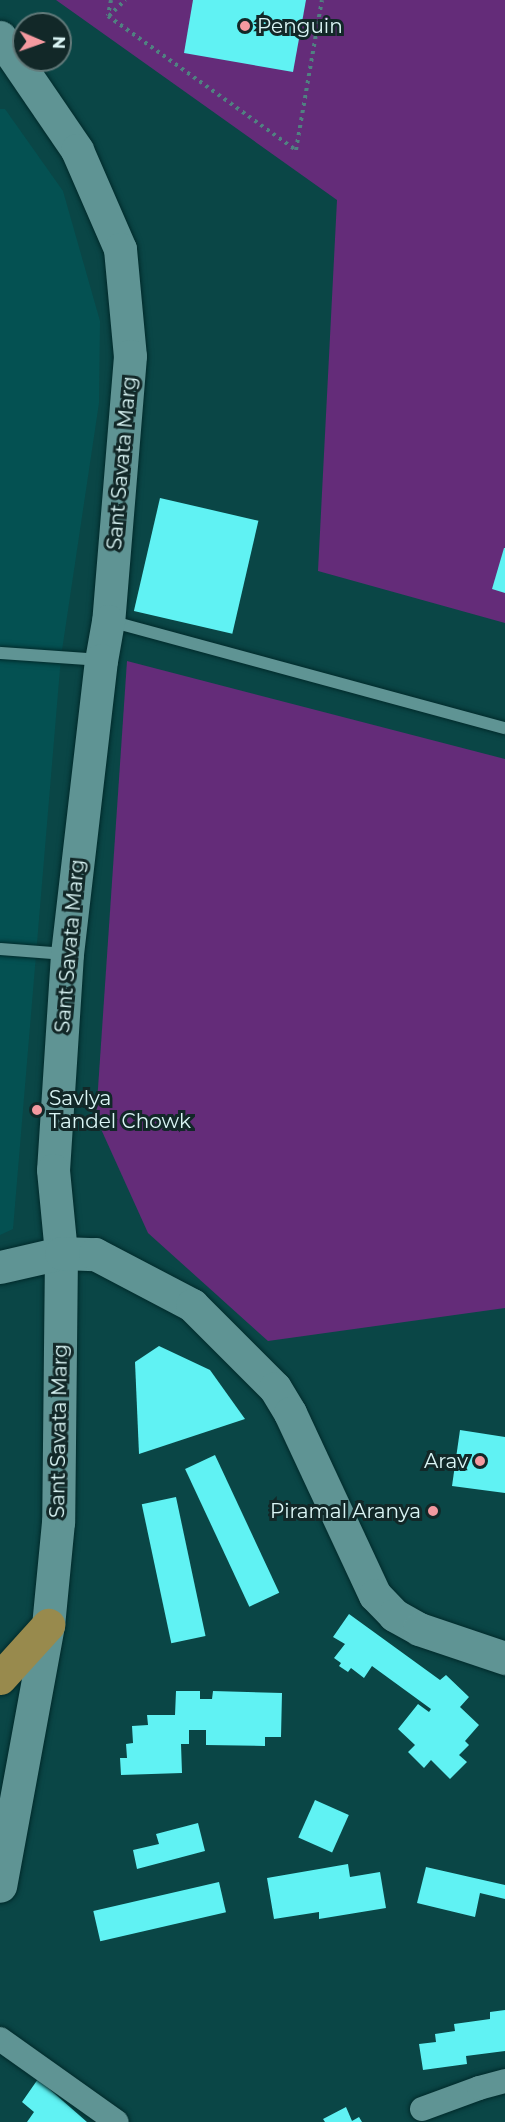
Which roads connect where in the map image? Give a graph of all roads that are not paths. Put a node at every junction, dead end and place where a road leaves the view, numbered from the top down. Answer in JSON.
{"nodes":[{"id":1,"x":0,"y":37,"type":"edge"},
{"id":2,"x":108,"y":621,"type":"junction"},
{"id":3,"x":0,"y":653,"type":"edge"},
{"id":4,"x":100,"y":660,"type":"junction"},
{"id":5,"x":505,"y":728,"type":"edge"},
{"id":6,"x":0,"y":949,"type":"edge"},
{"id":7,"x":67,"y":954,"type":"junction"},
{"id":8,"x":60,"y":1253,"type":"junction"},
{"id":9,"x":0,"y":1267,"type":"edge"},
{"id":10,"x":48,"y":1625,"type":"junction"},
{"id":11,"x":505,"y":1658,"type":"edge"},
{"id":12,"x":0,"y":1678,"type":"edge"},
{"id":13,"x":0,"y":1886,"type":"edge"},
{"id":14,"x":0,"y":2039,"type":"edge"},
{"id":15,"x":505,"y":2081,"type":"edge"},
{"id":16,"x":422,"y":2109,"type":"dead end"},
{"id":17,"x":117,"y":2122,"type":"edge"}],
"edges":[{"from":1,"to":2,"type":"street","name":"Sant Savata Marg"},
{"from":2,"to":4,"type":"street","name":"Sant Savata Marg"},
{"from":2,"to":5,"type":"lane"},
{"from":3,"to":4,"type":"lane"},
{"from":4,"to":7,"type":"street","name":"Sant Savata Marg"},
{"from":6,"to":7,"type":"lane"},
{"from":7,"to":8,"type":"street","name":"Sant Savata Marg"},
{"from":8,"to":9,"type":"street"},
{"from":8,"to":10,"type":"street","name":"Sant Savata Marg"},
{"from":8,"to":11,"type":"street"},
{"from":10,"to":12,"type":"main road"},
{"from":10,"to":13,"type":"street","name":"Sant Savata Marg"},
{"from":14,"to":17,"type":"street"},
{"from":15,"to":16,"type":"street"}]}
